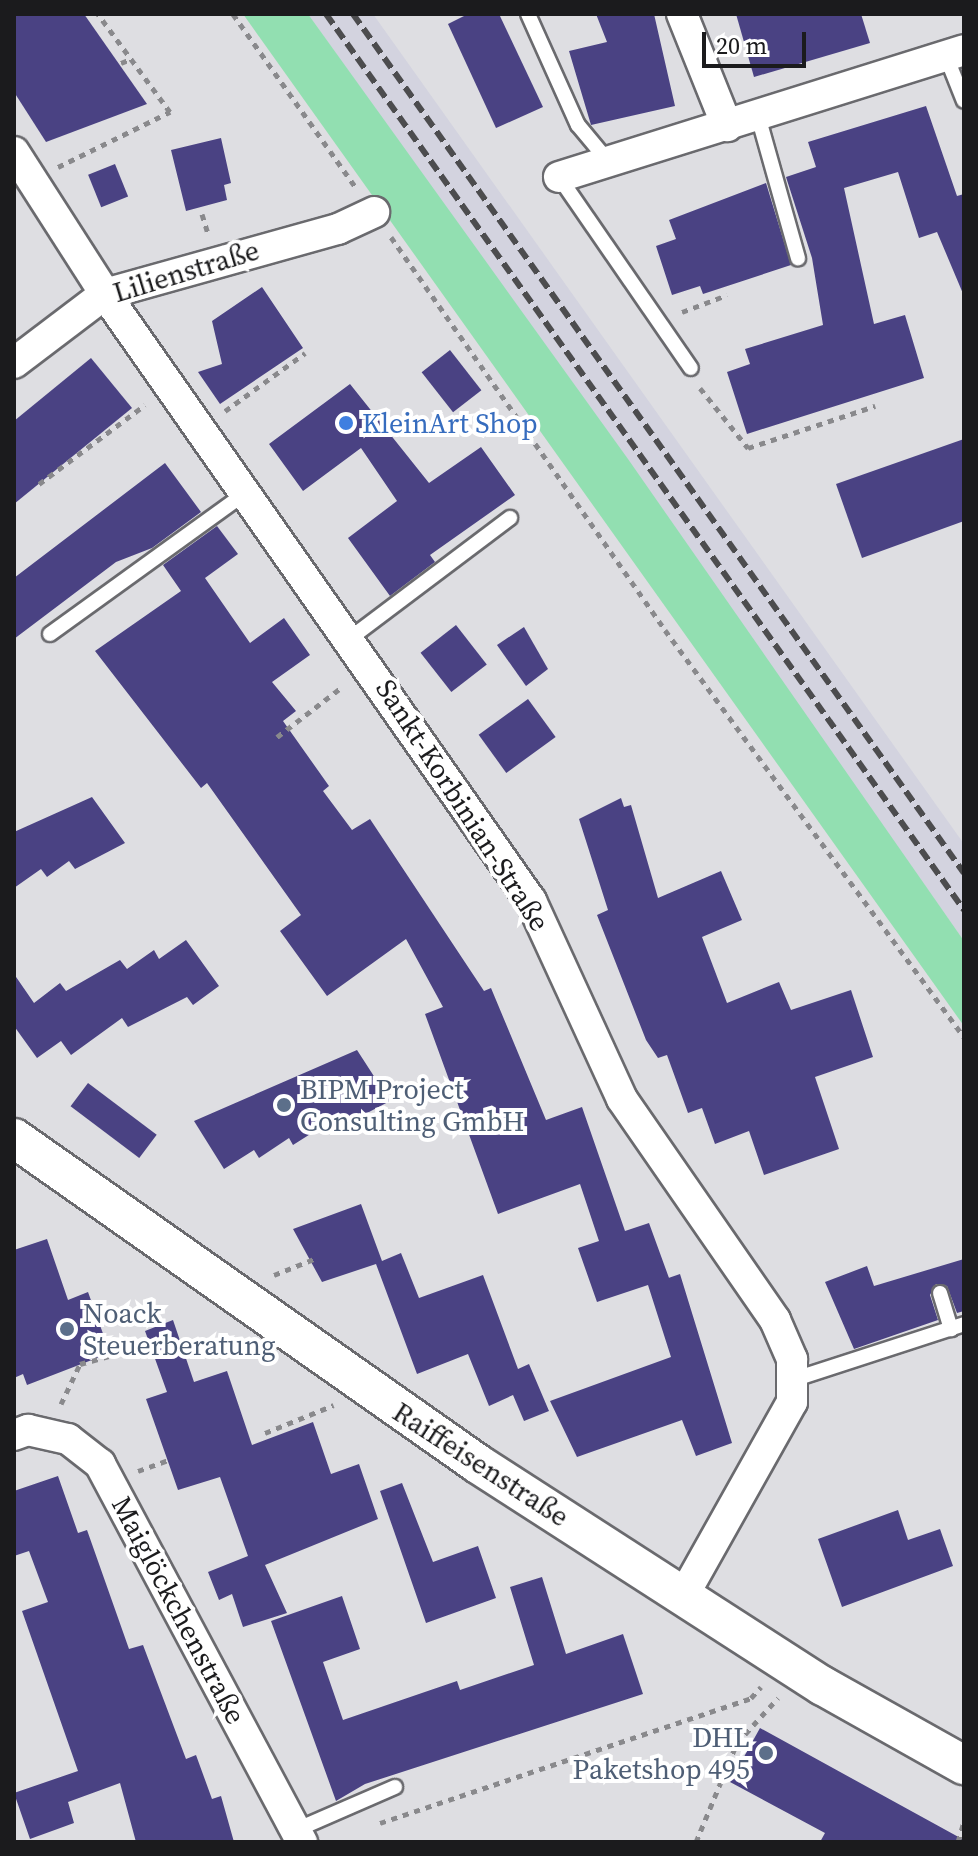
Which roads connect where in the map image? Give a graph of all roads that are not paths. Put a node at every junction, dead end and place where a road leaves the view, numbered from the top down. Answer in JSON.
{"nodes":[{"id":1,"x":528,"y":14,"type":"edge"},
{"id":2,"x":682,"y":14,"type":"edge"},
{"id":3,"x":955,"y":53,"type":"edge"},
{"id":4,"x":964,"y":101,"type":"edge"},
{"id":5,"x":758,"y":116,"type":"junction"},
{"id":6,"x":727,"y":126,"type":"junction"},
{"id":7,"x":14,"y":152,"type":"edge"},
{"id":8,"x":608,"y":161,"type":"junction"},
{"id":9,"x":559,"y":177,"type":"joint"},
{"id":10,"x":374,"y":212,"type":"road end"},
{"id":11,"x":798,"y":258,"type":"dead end"},
{"id":12,"x":105,"y":294,"type":"junction"},
{"id":13,"x":14,"y":363,"type":"edge"},
{"id":14,"x":691,"y":368,"type":"road end"},
{"id":15,"x":248,"y":491,"type":"junction"},
{"id":16,"x":510,"y":518,"type":"dead end"},
{"id":17,"x":50,"y":634,"type":"dead end"},
{"id":18,"x":352,"y":637,"type":"junction"},
{"id":19,"x":14,"y":1138,"type":"edge"},
{"id":20,"x":940,"y":1293,"type":"dead end"},
{"id":21,"x":957,"y":1327,"type":"edge"},
{"id":22,"x":792,"y":1380,"type":"junction"},
{"id":23,"x":14,"y":1435,"type":"edge"},
{"id":24,"x":683,"y":1596,"type":"junction"},
{"id":25,"x":964,"y":1765,"type":"edge"},
{"id":26,"x":395,"y":1787,"type":"dead end"},
{"id":27,"x":299,"y":1836,"type":"edge"}],
"edges":[{"from":1,"to":8,"type":"lane"},
{"from":2,"to":6,"type":"street"},
{"from":3,"to":4,"type":"lane"},
{"from":3,"to":5,"type":"street"},
{"from":5,"to":6,"type":"street"},
{"from":5,"to":11,"type":"lane"},
{"from":6,"to":8,"type":"street"},
{"from":7,"to":12,"type":"street","name":"Sankt-Korbinian-Straße"},
{"from":8,"to":9,"type":"street"},
{"from":9,"to":14,"type":"lane"},
{"from":10,"to":12,"type":"street","name":"Lilienstraße"},
{"from":12,"to":13,"type":"street","name":"Lilienstraße"},
{"from":12,"to":15,"type":"street","name":"Sankt-Korbinian-Straße"},
{"from":15,"to":17,"type":"lane"},
{"from":15,"to":18,"type":"street","name":"Sankt-Korbinian-Straße"},
{"from":16,"to":18,"type":"lane"},
{"from":18,"to":22,"type":"street","name":"Sankt-Korbinian-Straße"},
{"from":19,"to":24,"type":"street","name":"Raiffeisenstraße"},
{"from":20,"to":21,"type":"lane"},
{"from":21,"to":22,"type":"lane"},
{"from":22,"to":24,"type":"street","name":"Sankt-Korbinian-Straße"},
{"from":23,"to":27,"type":"street","name":"Maiglöckchenstraße"},
{"from":24,"to":25,"type":"street","name":"Raiffeisenstraße"},
{"from":26,"to":27,"type":"lane"}]}
